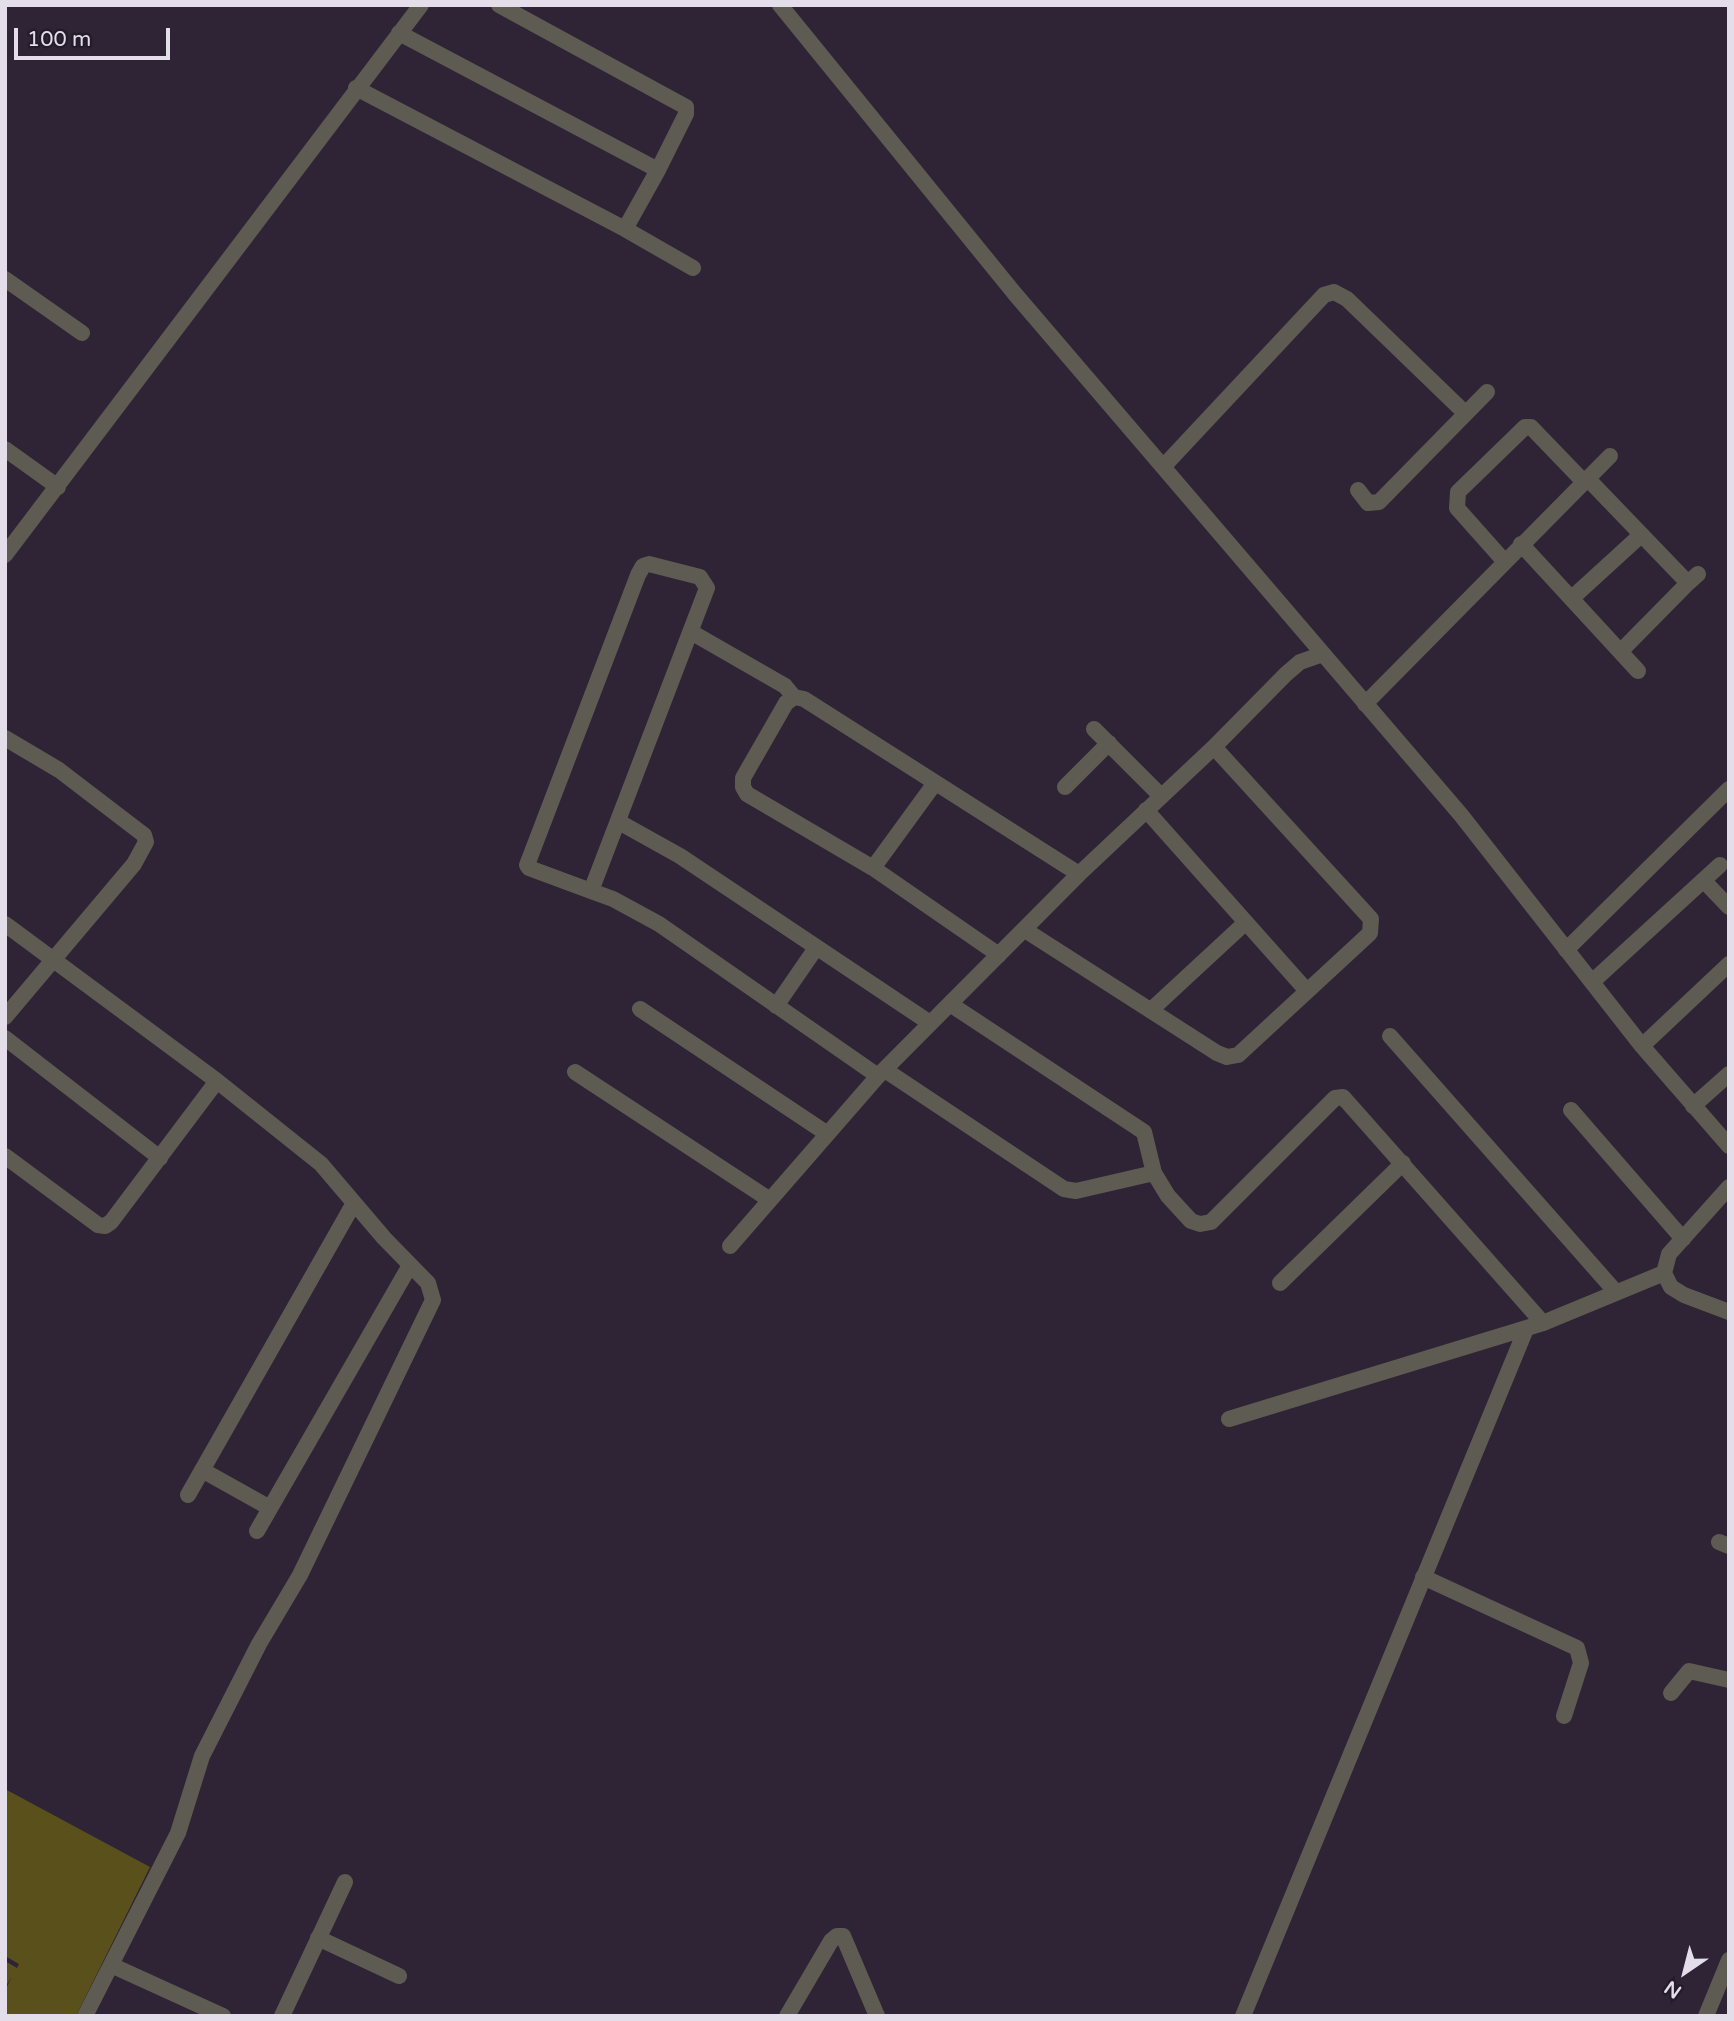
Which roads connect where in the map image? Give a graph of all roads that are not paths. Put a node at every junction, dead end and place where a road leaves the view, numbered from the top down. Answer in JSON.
{"nodes":[{"id":1,"x":421,"y":5,"type":"edge"},
{"id":2,"x":499,"y":5,"type":"edge"},
{"id":3,"x":780,"y":5,"type":"edge"},
{"id":4,"x":399,"y":33,"type":"junction"},
{"id":5,"x":356,"y":88,"type":"junction"},
{"id":6,"x":659,"y":170,"type":"junction"},
{"id":7,"x":625,"y":229,"type":"junction"},
{"id":8,"x":693,"y":268,"type":"dead end"},
{"id":9,"x":5,"y":279,"type":"edge"},
{"id":10,"x":82,"y":333,"type":"dead end"},
{"id":11,"x":1487,"y":392,"type":"dead end"},
{"id":12,"x":1465,"y":413,"type":"junction"},
{"id":13,"x":5,"y":449,"type":"edge"},
{"id":14,"x":1610,"y":456,"type":"dead end"},
{"id":15,"x":1163,"y":467,"type":"junction"},
{"id":16,"x":1585,"y":479,"type":"junction"},
{"id":17,"x":58,"y":487,"type":"junction"},
{"id":18,"x":1358,"y":490,"type":"dead end"},
{"id":19,"x":1641,"y":535,"type":"junction"},
{"id":20,"x":1521,"y":544,"type":"junction"},
{"id":21,"x":5,"y":555,"type":"edge"},
{"id":22,"x":1505,"y":562,"type":"junction"},
{"id":23,"x":1572,"y":598,"type":"junction"},
{"id":24,"x":691,"y":632,"type":"junction"},
{"id":25,"x":1620,"y":651,"type":"junction"},
{"id":26,"x":1323,"y":654,"type":"junction"},
{"id":27,"x":1638,"y":671,"type":"dead end"},
{"id":28,"x":794,"y":697,"type":"junction"},
{"id":29,"x":1365,"y":704,"type":"junction"},
{"id":30,"x":1094,"y":729,"type":"dead end"},
{"id":31,"x":5,"y":738,"type":"edge"},
{"id":32,"x":1109,"y":743,"type":"junction"},
{"id":33,"x":1214,"y":747,"type":"junction"},
{"id":34,"x":935,"y":783,"type":"junction"},
{"id":35,"x":1065,"y":787,"type":"dead end"},
{"id":36,"x":1729,"y":789,"type":"edge"},
{"id":37,"x":1161,"y":796,"type":"junction"},
{"id":38,"x":1146,"y":810,"type":"junction"},
{"id":39,"x":619,"y":822,"type":"junction"},
{"id":40,"x":1720,"y":865,"type":"dead end"},
{"id":41,"x":873,"y":868,"type":"junction"},
{"id":42,"x":1079,"y":874,"type":"junction"},
{"id":43,"x":1703,"y":881,"type":"junction"},
{"id":44,"x":591,"y":891,"type":"junction"},
{"id":45,"x":1729,"y":907,"type":"edge"},
{"id":46,"x":1245,"y":923,"type":"junction"},
{"id":47,"x":5,"y":924,"type":"edge"},
{"id":48,"x":1025,"y":930,"type":"junction"},
{"id":49,"x":816,"y":948,"type":"junction"},
{"id":50,"x":1566,"y":950,"type":"junction"},
{"id":51,"x":999,"y":955,"type":"junction"},
{"id":52,"x":51,"y":960,"type":"junction"},
{"id":53,"x":1729,"y":964,"type":"edge"},
{"id":54,"x":1592,"y":982,"type":"junction"},
{"id":55,"x":1307,"y":991,"type":"junction"},
{"id":56,"x":950,"y":1004,"type":"junction"},
{"id":57,"x":776,"y":1006,"type":"junction"},
{"id":58,"x":640,"y":1009,"type":"dead end"},
{"id":59,"x":1151,"y":1010,"type":"junction"},
{"id":60,"x":5,"y":1017,"type":"edge"},
{"id":61,"x":930,"y":1023,"type":"junction"},
{"id":62,"x":1390,"y":1036,"type":"dead end"},
{"id":63,"x":5,"y":1038,"type":"edge"},
{"id":64,"x":1642,"y":1046,"type":"junction"},
{"id":65,"x":575,"y":1072,"type":"dead end"},
{"id":66,"x":881,"y":1073,"type":"junction"},
{"id":67,"x":1729,"y":1074,"type":"edge"},
{"id":68,"x":218,"y":1081,"type":"junction"},
{"id":69,"x":1693,"y":1107,"type":"junction"},
{"id":70,"x":1571,"y":1110,"type":"dead end"},
{"id":71,"x":826,"y":1133,"type":"junction"},
{"id":72,"x":1726,"y":1137,"type":"edge"},
{"id":73,"x":5,"y":1156,"type":"edge"},
{"id":74,"x":160,"y":1158,"type":"junction"},
{"id":75,"x":1403,"y":1163,"type":"junction"},
{"id":76,"x":1154,"y":1173,"type":"junction"},
{"id":77,"x":1729,"y":1187,"type":"edge"},
{"id":78,"x":770,"y":1200,"type":"junction"},
{"id":79,"x":354,"y":1203,"type":"junction"},
{"id":80,"x":1683,"y":1238,"type":"junction"},
{"id":81,"x":730,"y":1246,"type":"dead end"},
{"id":82,"x":410,"y":1267,"type":"junction"},
{"id":83,"x":1664,"y":1273,"type":"junction"},
{"id":84,"x":1280,"y":1283,"type":"dead end"},
{"id":85,"x":1615,"y":1291,"type":"junction"},
{"id":86,"x":1729,"y":1312,"type":"edge"},
{"id":87,"x":1543,"y":1323,"type":"junction"},
{"id":88,"x":1526,"y":1329,"type":"junction"},
{"id":89,"x":1229,"y":1419,"type":"dead end"},
{"id":90,"x":202,"y":1470,"type":"junction"},
{"id":91,"x":188,"y":1495,"type":"dead end"},
{"id":92,"x":270,"y":1508,"type":"junction"},
{"id":93,"x":257,"y":1531,"type":"dead end"},
{"id":94,"x":1423,"y":1577,"type":"junction"},
{"id":95,"x":1729,"y":1679,"type":"edge"},
{"id":96,"x":1671,"y":1693,"type":"dead end"},
{"id":97,"x":1564,"y":1716,"type":"dead end"},
{"id":98,"x":345,"y":1882,"type":"dead end"},
{"id":99,"x":318,"y":1938,"type":"junction"},
{"id":100,"x":1729,"y":1960,"type":"edge"},
{"id":101,"x":111,"y":1965,"type":"junction"},
{"id":102,"x":399,"y":1976,"type":"dead end"},
{"id":103,"x":85,"y":2016,"type":"edge"},
{"id":104,"x":223,"y":2016,"type":"edge"},
{"id":105,"x":282,"y":2016,"type":"edge"},
{"id":106,"x":788,"y":2016,"type":"edge"},
{"id":107,"x":877,"y":2016,"type":"edge"},
{"id":108,"x":1243,"y":2016,"type":"edge"},
{"id":109,"x":1706,"y":2016,"type":"edge"}],
"edges":[{"from":1,"to":4,"type":"street"},
{"from":2,"to":6,"type":"street"},
{"from":3,"to":15,"type":"street"},
{"from":4,"to":5,"type":"street"},
{"from":4,"to":6,"type":"street"},
{"from":5,"to":7,"type":"street"},
{"from":5,"to":17,"type":"street"},
{"from":6,"to":7,"type":"street"},
{"from":7,"to":8,"type":"street"},
{"from":9,"to":10,"type":"street"},
{"from":11,"to":12,"type":"street"},
{"from":12,"to":15,"type":"street"},
{"from":12,"to":18,"type":"street"},
{"from":13,"to":17,"type":"street"},
{"from":14,"to":16,"type":"street"},
{"from":15,"to":26,"type":"street"},
{"from":16,"to":19,"type":"street"},
{"from":16,"to":20,"type":"street"},
{"from":16,"to":22,"type":"street"},
{"from":17,"to":21,"type":"street"},
{"from":19,"to":23,"type":"street"},
{"from":19,"to":25,"type":"street"},
{"from":20,"to":22,"type":"street"},
{"from":20,"to":23,"type":"street"},
{"from":22,"to":29,"type":"street"},
{"from":23,"to":25,"type":"street"},
{"from":24,"to":28,"type":"street"},
{"from":24,"to":39,"type":"street"},
{"from":24,"to":44,"type":"street"},
{"from":25,"to":27,"type":"street"},
{"from":26,"to":29,"type":"street"},
{"from":26,"to":33,"type":"street"},
{"from":28,"to":34,"type":"street"},
{"from":28,"to":41,"type":"street"},
{"from":29,"to":50,"type":"street"},
{"from":30,"to":32,"type":"street"},
{"from":31,"to":52,"type":"street"},
{"from":32,"to":35,"type":"street"},
{"from":32,"to":37,"type":"street"},
{"from":33,"to":37,"type":"street"},
{"from":33,"to":55,"type":"street"},
{"from":34,"to":41,"type":"street"},
{"from":34,"to":42,"type":"street"},
{"from":36,"to":50,"type":"street"},
{"from":37,"to":38,"type":"street"},
{"from":38,"to":42,"type":"street"},
{"from":38,"to":46,"type":"street"},
{"from":39,"to":44,"type":"street"},
{"from":39,"to":49,"type":"street"},
{"from":40,"to":43,"type":"street"},
{"from":41,"to":51,"type":"street"},
{"from":42,"to":48,"type":"street"},
{"from":43,"to":45,"type":"street"},
{"from":43,"to":54,"type":"street"},
{"from":44,"to":57,"type":"street"},
{"from":46,"to":55,"type":"street"},
{"from":46,"to":59,"type":"street"},
{"from":47,"to":52,"type":"street"},
{"from":48,"to":51,"type":"street"},
{"from":48,"to":59,"type":"street"},
{"from":49,"to":57,"type":"street"},
{"from":49,"to":61,"type":"street"},
{"from":50,"to":54,"type":"street"},
{"from":51,"to":56,"type":"street"},
{"from":52,"to":60,"type":"street"},
{"from":52,"to":68,"type":"street"},
{"from":53,"to":64,"type":"street"},
{"from":54,"to":64,"type":"street"},
{"from":55,"to":59,"type":"street"},
{"from":56,"to":61,"type":"street"},
{"from":56,"to":76,"type":"street"},
{"from":57,"to":66,"type":"street"},
{"from":58,"to":71,"type":"street"},
{"from":61,"to":66,"type":"street"},
{"from":62,"to":85,"type":"street"},
{"from":63,"to":74,"type":"street"},
{"from":64,"to":69,"type":"street"},
{"from":65,"to":78,"type":"street"},
{"from":66,"to":71,"type":"street"},
{"from":66,"to":76,"type":"street"},
{"from":67,"to":69,"type":"street"},
{"from":68,"to":74,"type":"street"},
{"from":68,"to":79,"type":"street"},
{"from":69,"to":72,"type":"street"},
{"from":70,"to":80,"type":"street"},
{"from":71,"to":78,"type":"street"},
{"from":73,"to":74,"type":"street"},
{"from":75,"to":76,"type":"street"},
{"from":75,"to":84,"type":"street"},
{"from":75,"to":87,"type":"street"},
{"from":77,"to":80,"type":"street"},
{"from":78,"to":81,"type":"street"},
{"from":79,"to":82,"type":"street"},
{"from":79,"to":90,"type":"street"},
{"from":80,"to":83,"type":"street"},
{"from":82,"to":92,"type":"street"},
{"from":82,"to":101,"type":"street"},
{"from":83,"to":85,"type":"street"},
{"from":83,"to":86,"type":"street"},
{"from":85,"to":87,"type":"street"},
{"from":87,"to":88,"type":"street"},
{"from":88,"to":89,"type":"street"},
{"from":88,"to":94,"type":"street"},
{"from":90,"to":91,"type":"street"},
{"from":90,"to":92,"type":"street"},
{"from":92,"to":93,"type":"street"},
{"from":94,"to":97,"type":"street"},
{"from":94,"to":108,"type":"street"},
{"from":95,"to":96,"type":"street"},
{"from":98,"to":99,"type":"street"},
{"from":99,"to":102,"type":"street"},
{"from":99,"to":105,"type":"street"},
{"from":100,"to":109,"type":"street"},
{"from":101,"to":103,"type":"street"},
{"from":101,"to":104,"type":"street"},
{"from":106,"to":107,"type":"street"}]}
